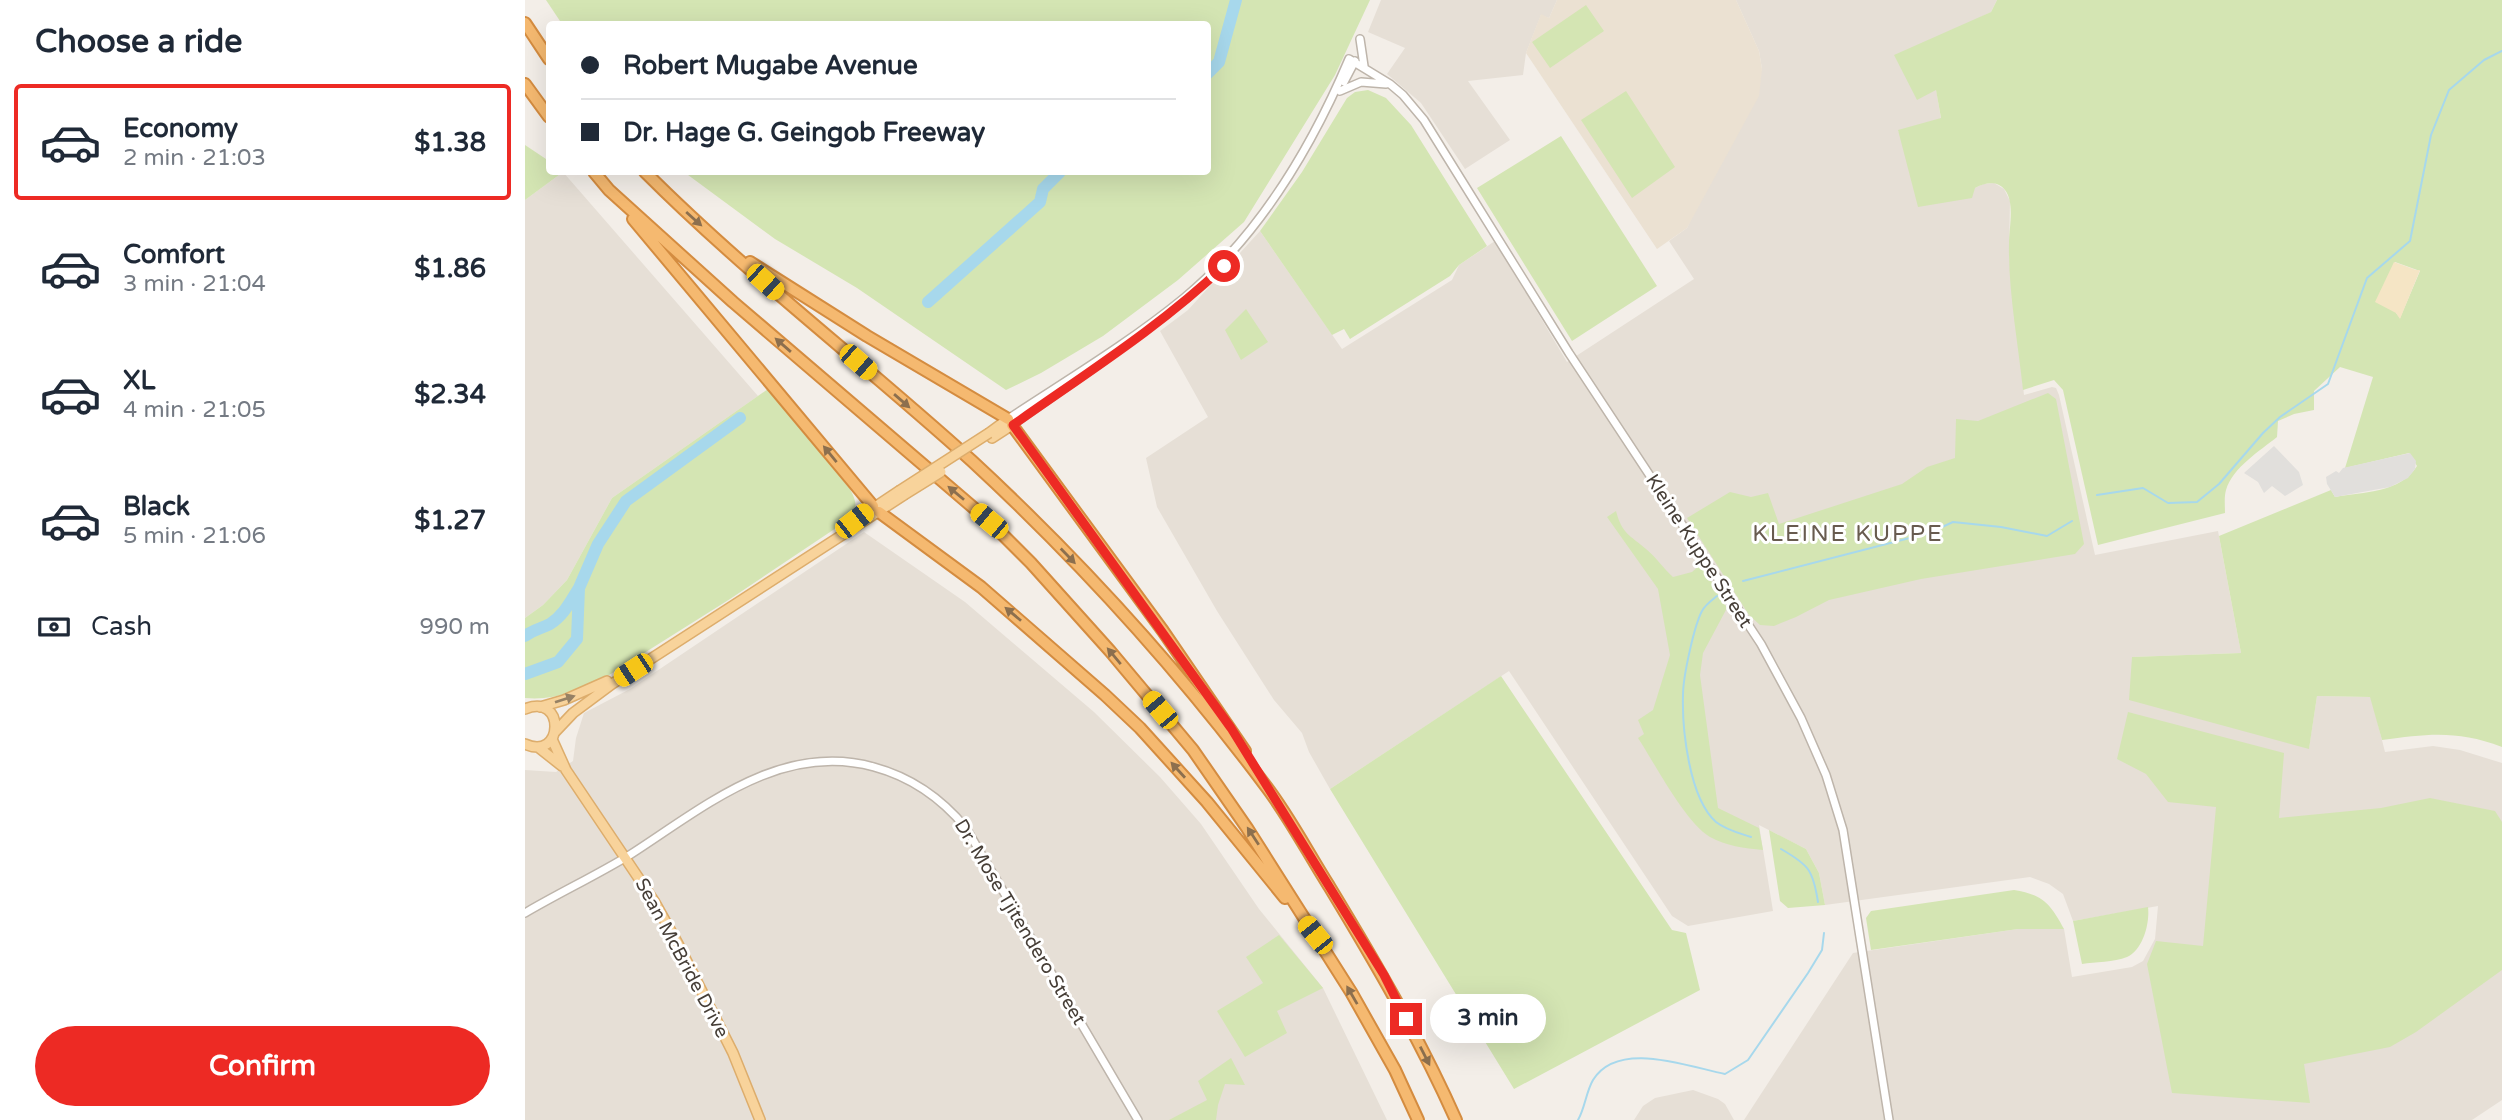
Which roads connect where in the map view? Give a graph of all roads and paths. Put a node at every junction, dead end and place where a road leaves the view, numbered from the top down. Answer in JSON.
{"nodes":[{"id":1,"x":525,"y":23,"type":"edge"},
{"id":2,"x":1360,"y":39,"type":"dead end"},
{"id":3,"x":546,"y":54,"type":"edge"},
{"id":4,"x":1352,"y":60,"type":"junction"},
{"id":5,"x":1364,"y":66,"type":"junction"},
{"id":6,"x":525,"y":84,"type":"edge"},
{"id":7,"x":1390,"y":84,"type":"junction"},
{"id":8,"x":1340,"y":90,"type":"junction"},
{"id":9,"x":546,"y":113,"type":"edge"},
{"id":10,"x":596,"y":175,"type":"edge"},
{"id":11,"x":648,"y":175,"type":"edge"},
{"id":12,"x":609,"y":190,"type":"junction"},
{"id":13,"x":724,"y":245,"type":"junction"},
{"id":14,"x":1010,"y":422,"type":"junction"},
{"id":15,"x":876,"y":509,"type":"junction"},
{"id":16,"x":540,"y":707,"type":"junction"},
{"id":17,"x":525,"y":709,"type":"edge"},
{"id":18,"x":553,"y":736,"type":"junction"},
{"id":19,"x":530,"y":746,"type":"edge"},
{"id":20,"x":566,"y":770,"type":"junction"},
{"id":21,"x":1266,"y":787,"type":"junction"},
{"id":22,"x":625,"y":857,"type":"junction"},
{"id":23,"x":525,"y":913,"type":"edge"},
{"id":24,"x":1315,"y":935,"type":"junction"},
{"id":25,"x":760,"y":1120,"type":"edge"},
{"id":26,"x":1138,"y":1120,"type":"edge"},
{"id":27,"x":1418,"y":1120,"type":"edge"},
{"id":28,"x":1456,"y":1120,"type":"edge"},
{"id":29,"x":1889,"y":1120,"type":"edge"}],
"edges":[{"from":1,"to":3,"type":"highway"},
{"from":2,"to":5,"type":"street"},
{"from":4,"to":5,"type":"street","name":"Kleine Kuppe Street"},
{"from":4,"to":8,"type":"street"},
{"from":4,"to":14,"type":"street"},
{"from":5,"to":7,"type":"street","name":"Kleine Kuppe Street"},
{"from":6,"to":9,"type":"highway"},
{"from":7,"to":8,"type":"street"},
{"from":7,"to":29,"type":"street","name":"Kleine Kuppe Street"},
{"from":8,"to":14,"type":"street"},
{"from":10,"to":12,"type":"highway"},
{"from":11,"to":13,"type":"highway","one_way":true},
{"from":15,"to":12,"type":"highway","one_way":true},
{"from":24,"to":12,"type":"highway","one_way":true},
{"from":13,"to":14,"type":"highway"},
{"from":13,"to":21,"type":"highway","one_way":true},
{"from":14,"to":15,"type":"main road","bridge":true},
{"from":14,"to":21,"type":"highway"},
{"from":16,"to":15,"type":"main road","one_way":true},
{"from":15,"to":18,"type":"main road"},
{"from":24,"to":15,"type":"highway","one_way":true},
{"from":16,"to":17,"type":"main road"},
{"from":16,"to":18,"type":"main road","name":"Sean McBride Drive"},
{"from":18,"to":19,"type":"main road"},
{"from":18,"to":20,"type":"main road","name":"Sean McBride Drive"},
{"from":19,"to":20,"type":"main road","name":"Sean McBride Drive"},
{"from":20,"to":22,"type":"main road","name":"Sean McBride Drive"},
{"from":21,"to":28,"type":"highway","one_way":true},
{"from":22,"to":23,"type":"street","name":"Dr. Mose Tjitendero Street"},
{"from":22,"to":25,"type":"main road","name":"Sean McBride Drive"},
{"from":22,"to":26,"type":"street","name":"Dr. Mose Tjitendero Street"},
{"from":27,"to":24,"type":"highway","one_way":true}]}
